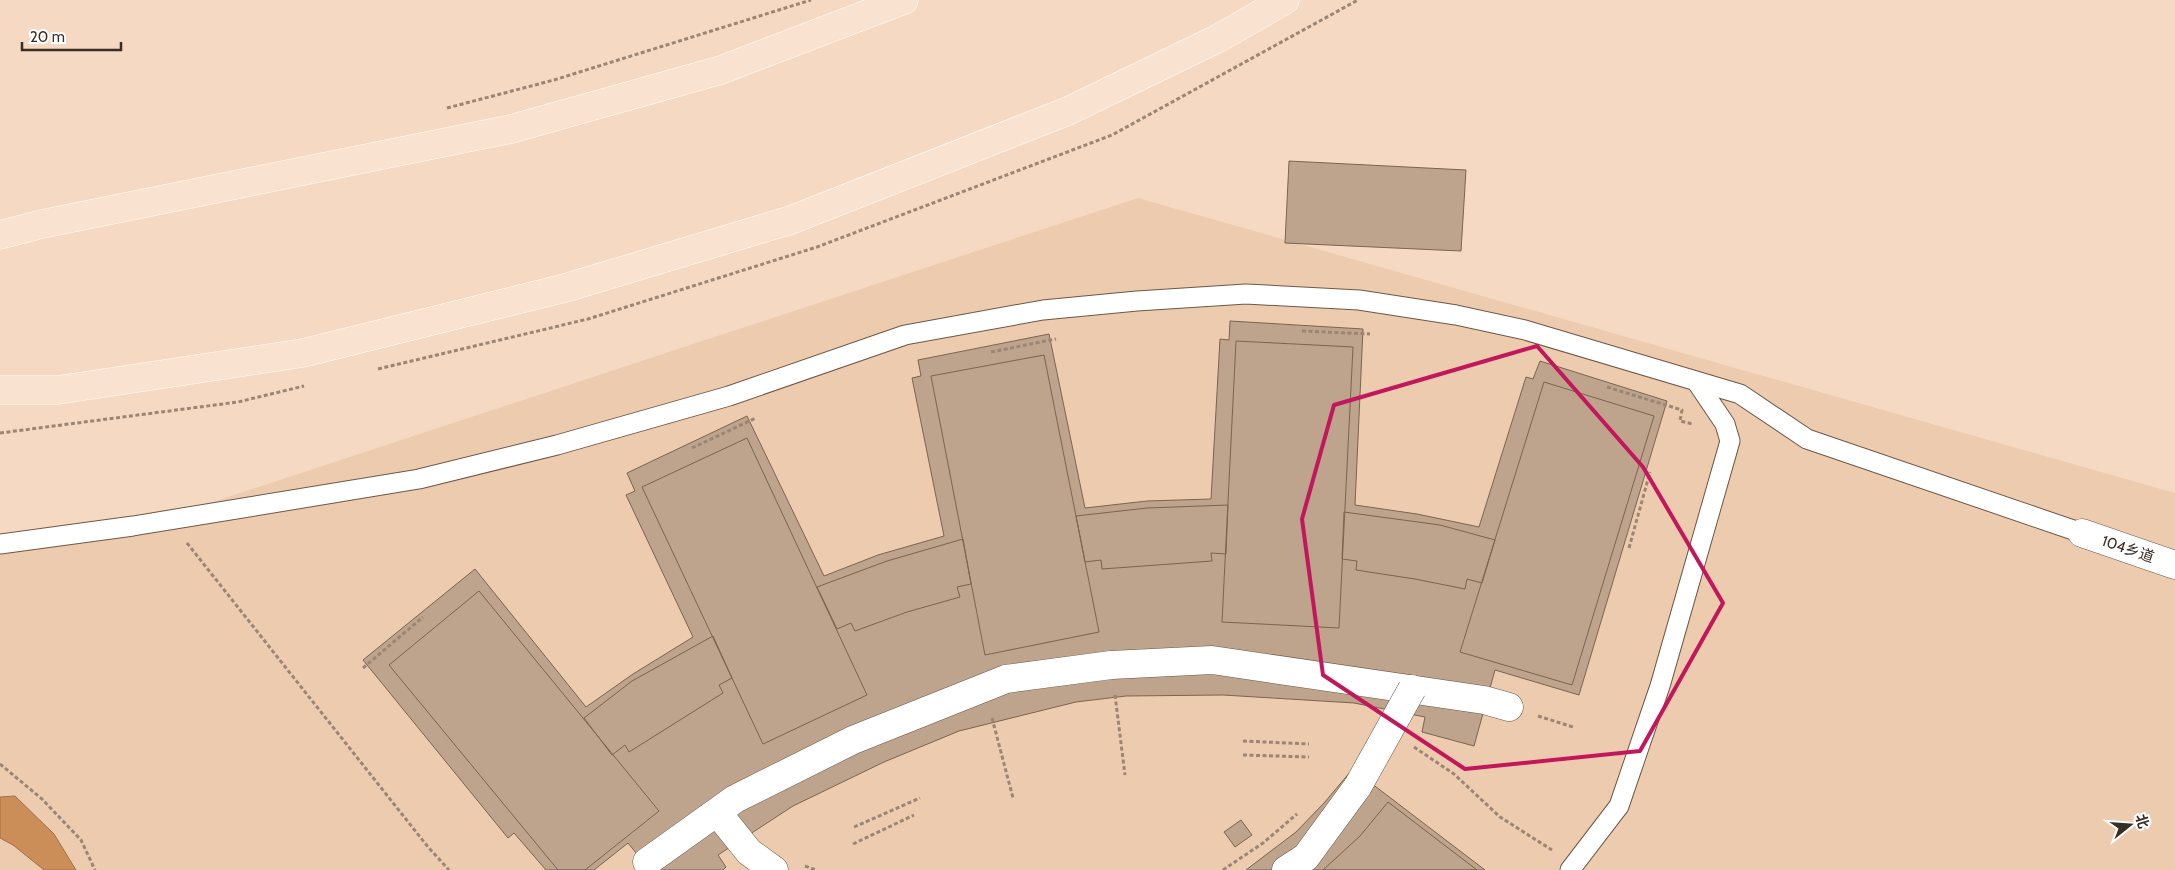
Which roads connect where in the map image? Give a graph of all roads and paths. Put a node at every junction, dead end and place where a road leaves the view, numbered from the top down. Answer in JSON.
{"nodes":[{"id":1,"x":811,"y":0,"type":"edge"},
{"id":2,"x":904,"y":0,"type":"edge"},
{"id":3,"x":1285,"y":0,"type":"edge"},
{"id":4,"x":440,"y":110,"type":"dead end"},
{"id":5,"x":0,"y":235,"type":"edge"},
{"id":6,"x":1302,"y":331,"type":"dead end"},
{"id":7,"x":1370,"y":334,"type":"dead end"},
{"id":8,"x":1056,"y":339,"type":"dead end"},
{"id":9,"x":991,"y":352,"type":"dead end"},
{"id":10,"x":1696,"y":381,"type":"junction"},
{"id":11,"x":1607,"y":387,"type":"dead end"},
{"id":12,"x":0,"y":390,"type":"edge"},
{"id":13,"x":756,"y":418,"type":"dead end"},
{"id":14,"x":1696,"y":425,"type":"dead end"},
{"id":15,"x":692,"y":448,"type":"dead end"},
{"id":16,"x":1650,"y":472,"type":"dead end"},
{"id":17,"x":169,"y":521,"type":"junction"},
{"id":18,"x":2082,"y":534,"type":"joint"},
{"id":19,"x":0,"y":544,"type":"edge"},
{"id":20,"x":1628,"y":548,"type":"dead end"},
{"id":21,"x":2175,"y":565,"type":"edge"},
{"id":22,"x":423,"y":617,"type":"dead end"},
{"id":23,"x":1112,"y":664,"type":"junction"},
{"id":24,"x":363,"y":668,"type":"dead end"},
{"id":25,"x":984,"y":686,"type":"junction"},
{"id":26,"x":1412,"y":689,"type":"junction"},
{"id":27,"x":1509,"y":706,"type":"joint"},
{"id":28,"x":1573,"y":727,"type":"dead end"},
{"id":29,"x":1243,"y":741,"type":"dead end"},
{"id":30,"x":1407,"y":742,"type":"dead end"},
{"id":31,"x":1309,"y":744,"type":"dead end"},
{"id":32,"x":1243,"y":755,"type":"dead end"},
{"id":33,"x":1309,"y":757,"type":"dead end"},
{"id":34,"x":0,"y":764,"type":"edge"},
{"id":35,"x":1125,"y":775,"type":"dead end"},
{"id":36,"x":920,"y":798,"type":"dead end"},
{"id":37,"x":1012,"y":798,"type":"dead end"},
{"id":38,"x":1300,"y":811,"type":"dead end"},
{"id":39,"x":717,"y":812,"type":"junction"},
{"id":40,"x":914,"y":815,"type":"dead end"},
{"id":41,"x":854,"y":827,"type":"dead end"},
{"id":42,"x":852,"y":844,"type":"dead end"},
{"id":43,"x":647,"y":862,"type":"dead end"},
{"id":44,"x":1572,"y":867,"type":"edge"},
{"id":45,"x":96,"y":870,"type":"edge"},
{"id":46,"x":449,"y":870,"type":"edge"},
{"id":47,"x":774,"y":870,"type":"edge"},
{"id":48,"x":1223,"y":870,"type":"edge"},
{"id":49,"x":1286,"y":870,"type":"edge"}],
"edges":[{"from":1,"to":4,"type":"path"},
{"from":2,"to":5,"type":"main road"},
{"from":3,"to":12,"type":"main road"},
{"from":6,"to":7,"type":"path"},
{"from":8,"to":9,"type":"path"},
{"from":10,"to":17,"type":"lane"},
{"from":10,"to":18,"type":"lane"},
{"from":10,"to":44,"type":"lane"},
{"from":11,"to":14,"type":"path"},
{"from":13,"to":15,"type":"path"},
{"from":16,"to":20,"type":"path"},
{"from":17,"to":19,"type":"lane"},
{"from":17,"to":46,"type":"path"},
{"from":18,"to":21,"type":"street","name":"104乡道"},
{"from":22,"to":24,"type":"path"},
{"from":23,"to":25,"type":"street"},
{"from":23,"to":26,"type":"street"},
{"from":23,"to":35,"type":"path"},
{"from":25,"to":37,"type":"path"},
{"from":25,"to":39,"type":"street"},
{"from":26,"to":27,"type":"street"},
{"from":26,"to":49,"type":"street","bridge":true},
{"from":27,"to":28,"type":"path"},
{"from":29,"to":31,"type":"path"},
{"from":30,"to":44,"type":"path"},
{"from":32,"to":33,"type":"path"},
{"from":34,"to":45,"type":"path"},
{"from":36,"to":41,"type":"path"},
{"from":38,"to":48,"type":"path"},
{"from":39,"to":43,"type":"street"},
{"from":39,"to":47,"type":"street"},
{"from":40,"to":42,"type":"path"}]}
